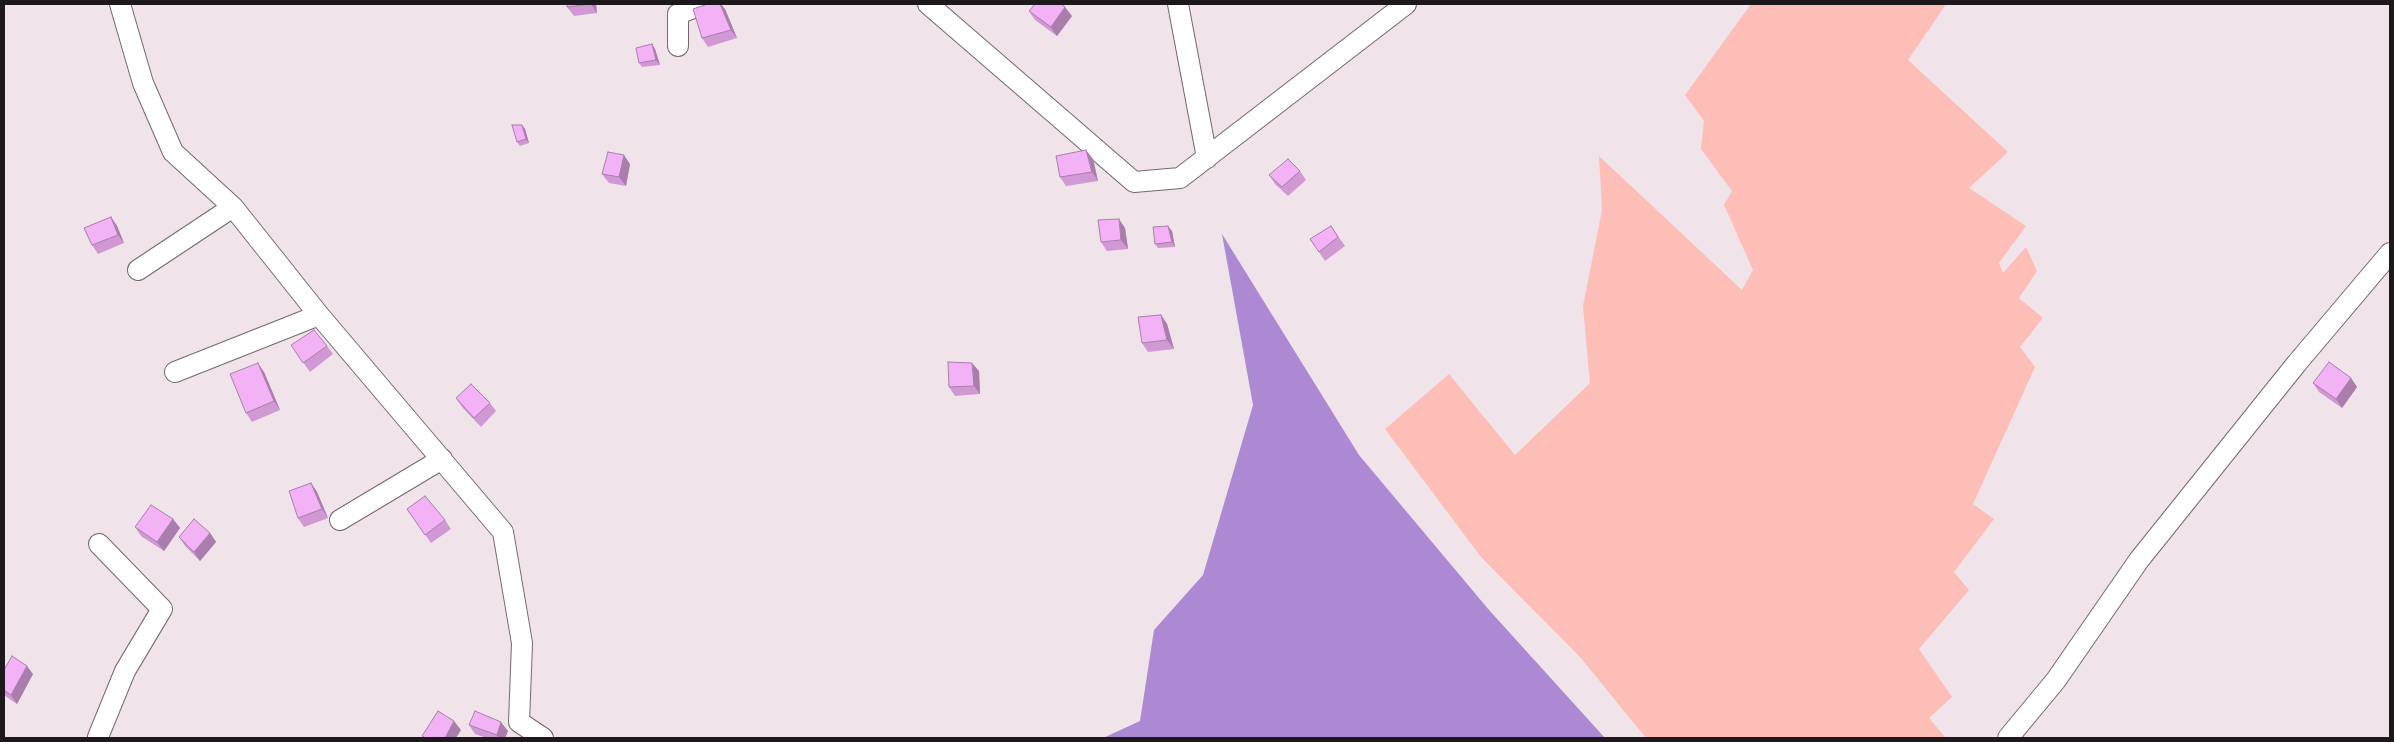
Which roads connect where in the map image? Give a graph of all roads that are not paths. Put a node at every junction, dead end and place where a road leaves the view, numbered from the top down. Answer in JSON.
{"nodes":[{"id":1,"x":120,"y":4,"type":"edge"},
{"id":2,"x":704,"y":4,"type":"edge"},
{"id":3,"x":1178,"y":4,"type":"edge"},
{"id":4,"x":1406,"y":4,"type":"edge"},
{"id":5,"x":938,"y":7,"type":"edge"},
{"id":6,"x":678,"y":46,"type":"dead end"},
{"id":7,"x":1207,"y":158,"type":"junction"},
{"id":8,"x":233,"y":208,"type":"junction"},
{"id":9,"x":2390,"y":253,"type":"edge"},
{"id":10,"x":138,"y":270,"type":"dead end"},
{"id":11,"x":319,"y":315,"type":"junction"},
{"id":12,"x":175,"y":372,"type":"dead end"},
{"id":13,"x":442,"y":459,"type":"junction"},
{"id":14,"x":340,"y":520,"type":"dead end"},
{"id":15,"x":99,"y":544,"type":"dead end"},
{"id":16,"x":516,"y":730,"type":"edge"},
{"id":17,"x":100,"y":738,"type":"edge"},
{"id":18,"x":543,"y":738,"type":"edge"},
{"id":19,"x":2008,"y":738,"type":"edge"}],
"edges":[{"from":1,"to":8,"type":"street"},
{"from":2,"to":6,"type":"street"},
{"from":3,"to":7,"type":"street"},
{"from":4,"to":7,"type":"street"},
{"from":5,"to":7,"type":"street"},
{"from":8,"to":10,"type":"street"},
{"from":8,"to":11,"type":"street"},
{"from":9,"to":19,"type":"street"},
{"from":11,"to":12,"type":"street"},
{"from":11,"to":13,"type":"street"},
{"from":13,"to":14,"type":"street"},
{"from":13,"to":16,"type":"street"},
{"from":15,"to":17,"type":"street"},
{"from":16,"to":18,"type":"street"}]}
